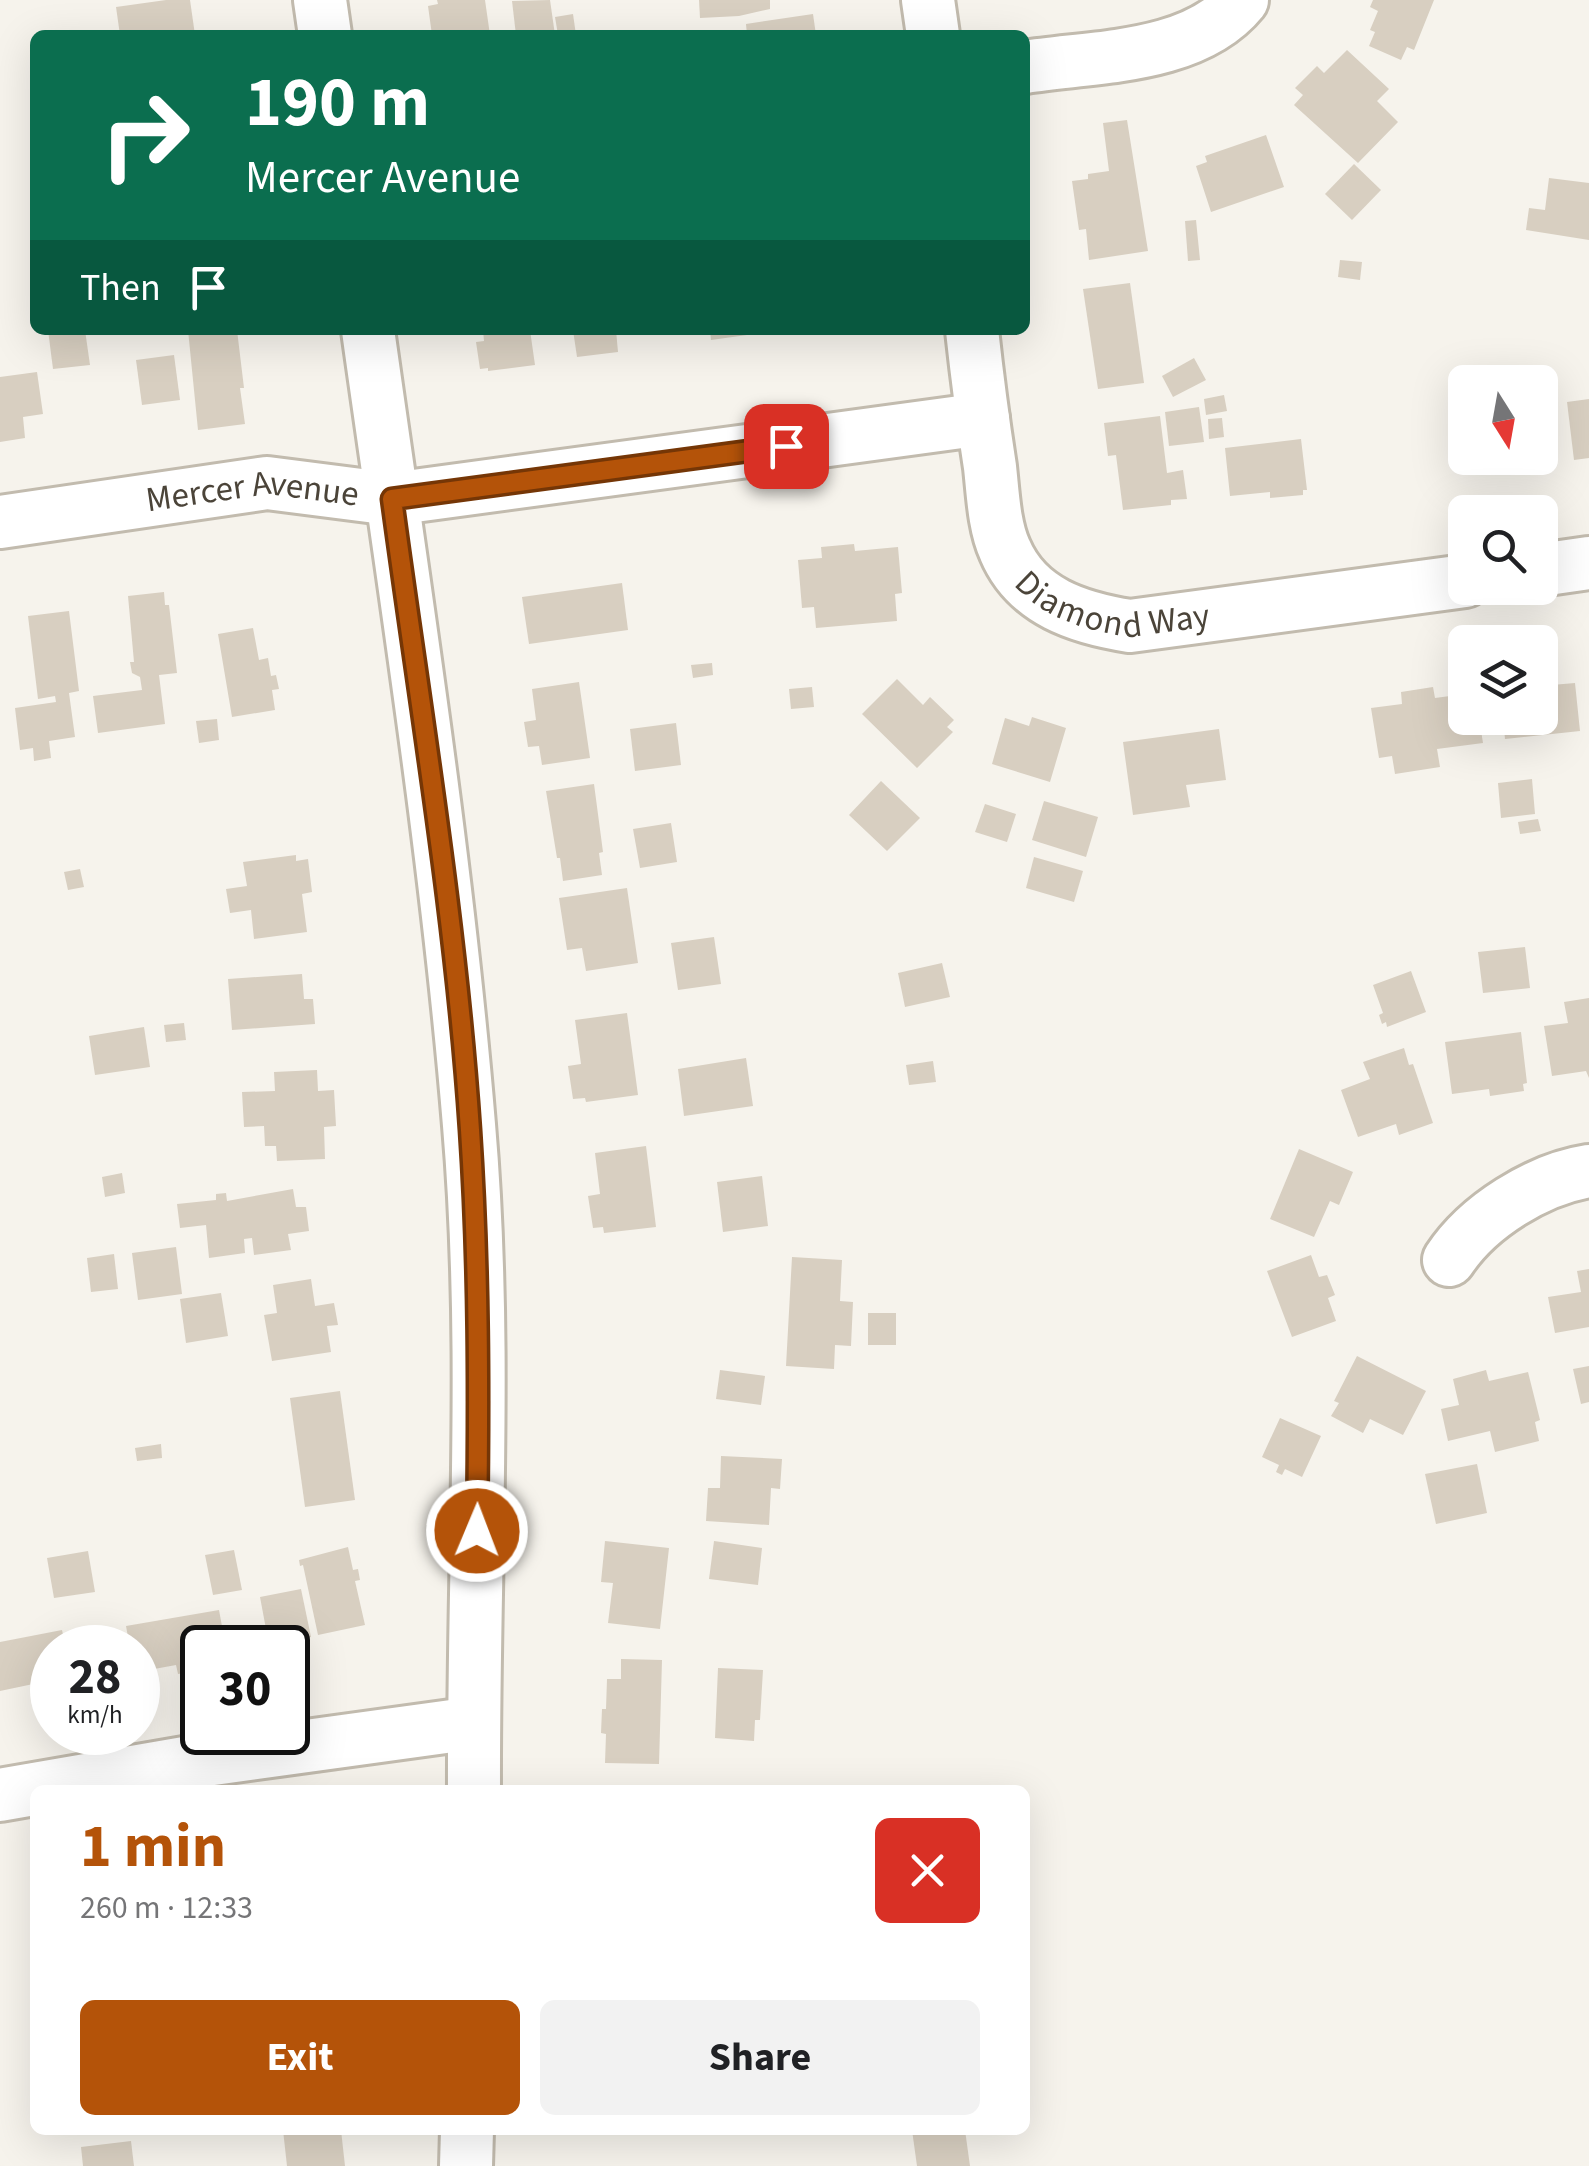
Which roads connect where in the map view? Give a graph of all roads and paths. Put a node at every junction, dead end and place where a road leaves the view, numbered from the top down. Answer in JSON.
{"nodes":[{"id":1,"x":320,"y":0,"type":"edge"},
{"id":2,"x":928,"y":0,"type":"edge"},
{"id":3,"x":1242,"y":0,"type":"edge"},
{"id":4,"x":324,"y":30,"type":"edge"},
{"id":5,"x":932,"y":30,"type":"edge"},
{"id":6,"x":1030,"y":66,"type":"edge"},
{"id":7,"x":369,"y":335,"type":"edge"},
{"id":8,"x":973,"y":335,"type":"edge"},
{"id":9,"x":983,"y":419,"type":"junction"},
{"id":10,"x":392,"y":499,"type":"junction"},
{"id":11,"x":0,"y":522,"type":"edge"},
{"id":12,"x":1589,"y":564,"type":"edge"},
{"id":13,"x":1558,"y":568,"type":"edge"},
{"id":14,"x":1448,"y":583,"type":"edge"},
{"id":15,"x":1589,"y":1171,"type":"edge"},
{"id":16,"x":1449,"y":1260,"type":"dead end"},
{"id":17,"x":474,"y":1723,"type":"junction"},
{"id":18,"x":59,"y":1785,"type":"edge"},
{"id":19,"x":474,"y":1785,"type":"edge"},
{"id":20,"x":30,"y":1790,"type":"edge"},
{"id":21,"x":0,"y":1795,"type":"edge"},
{"id":22,"x":467,"y":2135,"type":"edge"},
{"id":23,"x":466,"y":2166,"type":"edge"}],
"edges":[{"from":1,"to":4,"type":"street"},
{"from":2,"to":5,"type":"street"},
{"from":3,"to":6,"type":"street"},
{"from":7,"to":10,"type":"street"},
{"from":8,"to":9,"type":"street","name":"Diamond Way"},
{"from":9,"to":10,"type":"street","name":"Mercer Avenue"},
{"from":9,"to":14,"type":"street","name":"Diamond Way"},
{"from":10,"to":11,"type":"street","name":"Mercer Avenue"},
{"from":10,"to":17,"type":"street"},
{"from":12,"to":13,"type":"street"},
{"from":15,"to":16,"type":"street"},
{"from":17,"to":18,"type":"street"},
{"from":17,"to":19,"type":"street"},
{"from":20,"to":21,"type":"street"},
{"from":22,"to":23,"type":"street"}]}
